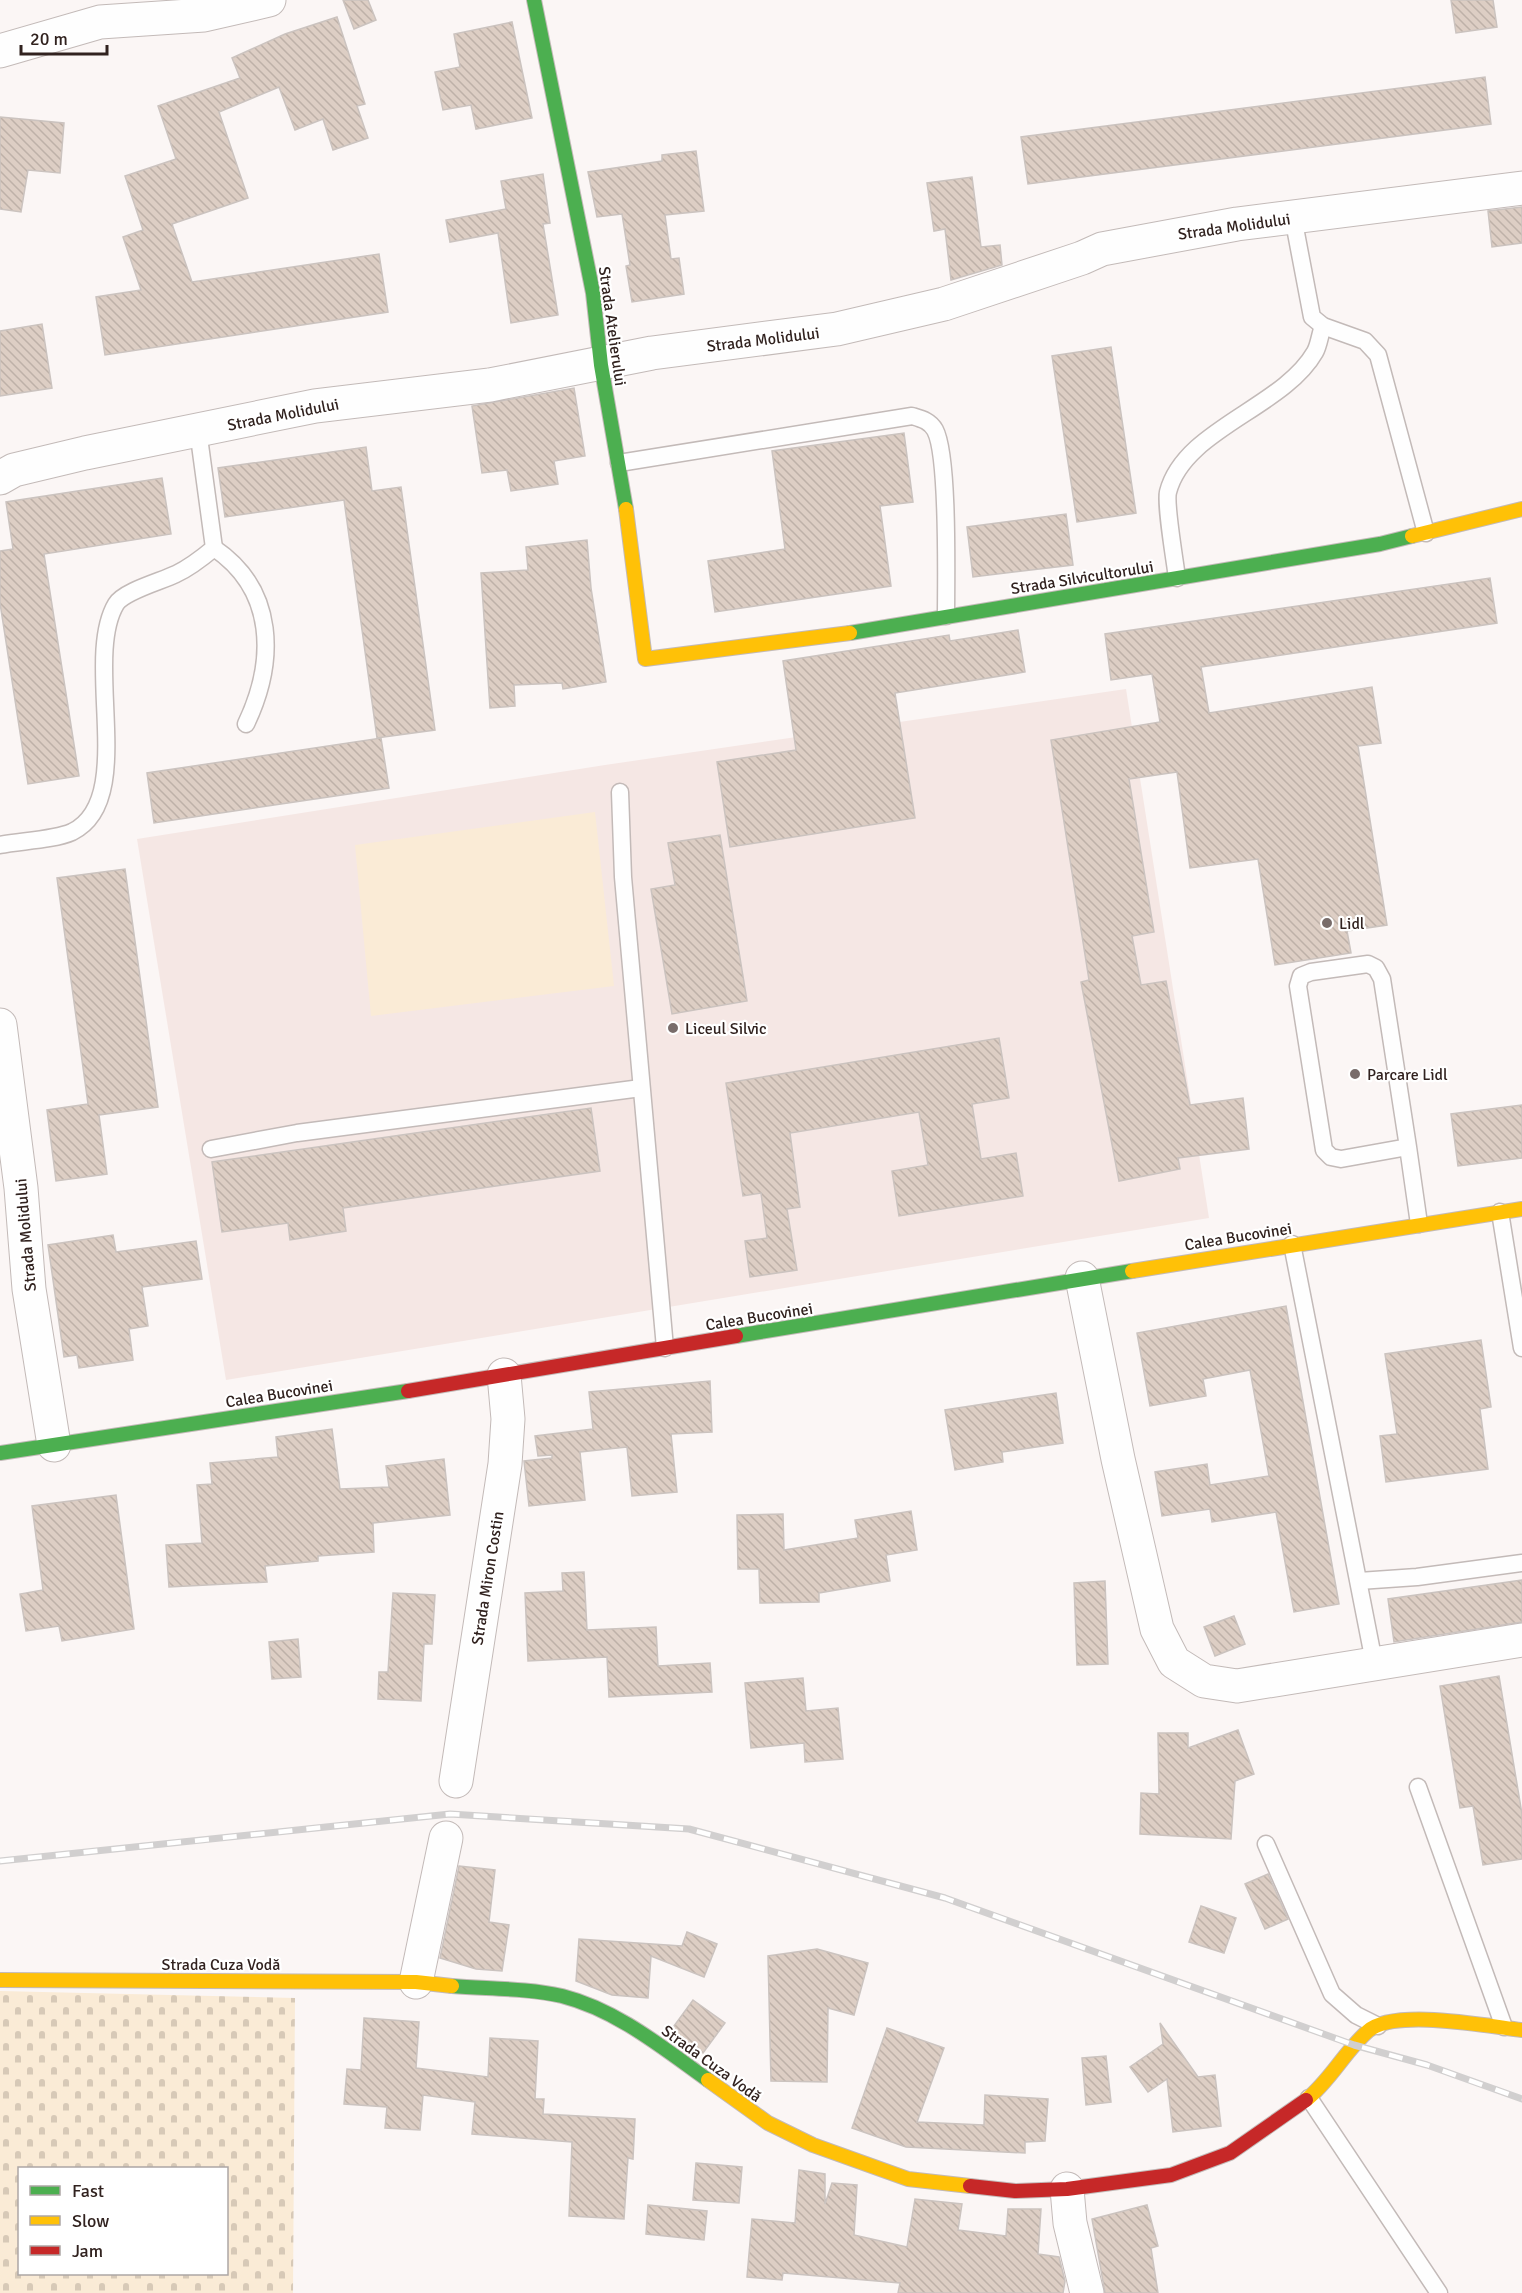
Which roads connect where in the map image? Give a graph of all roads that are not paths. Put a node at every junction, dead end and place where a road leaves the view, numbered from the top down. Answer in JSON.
{"nodes":[{"id":1,"x":269,"y":0,"type":"edge"},
{"id":2,"x":534,"y":0,"type":"edge"},
{"id":3,"x":0,"y":51,"type":"edge"},
{"id":4,"x":1522,"y":188,"type":"edge"},
{"id":5,"x":1293,"y":217,"type":"junction"},
{"id":6,"x":1323,"y":326,"type":"junction"},
{"id":7,"x":601,"y":365,"type":"junction"},
{"id":8,"x":198,"y":430,"type":"junction"},
{"id":9,"x":619,"y":463,"type":"junction"},
{"id":10,"x":0,"y":478,"type":"edge"},
{"id":11,"x":1522,"y":509,"type":"edge"},
{"id":12,"x":1426,"y":533,"type":"junction"},
{"id":13,"x":214,"y":548,"type":"junction"},
{"id":14,"x":1177,"y":578,"type":"junction"},
{"id":15,"x":946,"y":616,"type":"junction"},
{"id":16,"x":645,"y":659,"type":"joint"},
{"id":17,"x":246,"y":724,"type":"dead end"},
{"id":18,"x":620,"y":792,"type":"dead end"},
{"id":19,"x":0,"y":845,"type":"edge"},
{"id":20,"x":0,"y":1025,"type":"edge"},
{"id":21,"x":641,"y":1088,"type":"junction"},
{"id":22,"x":7,"y":1130,"type":"edge"},
{"id":23,"x":1408,"y":1147,"type":"junction"},
{"id":24,"x":211,"y":1149,"type":"dead end"},
{"id":25,"x":1522,"y":1209,"type":"edge"},
{"id":26,"x":1500,"y":1212,"type":"junction"},
{"id":27,"x":1419,"y":1224,"type":"junction"},
{"id":28,"x":1292,"y":1244,"type":"junction"},
{"id":29,"x":1082,"y":1278,"type":"junction"},
{"id":30,"x":665,"y":1348,"type":"junction"},
{"id":31,"x":1522,"y":1348,"type":"edge"},
{"id":32,"x":504,"y":1375,"type":"junction"},
{"id":33,"x":54,"y":1445,"type":"junction"},
{"id":34,"x":0,"y":1453,"type":"edge"},
{"id":35,"x":1522,"y":1563,"type":"edge"},
{"id":36,"x":1359,"y":1581,"type":"junction"},
{"id":37,"x":1522,"y":1640,"type":"edge"},
{"id":38,"x":1374,"y":1662,"type":"junction"},
{"id":39,"x":456,"y":1780,"type":"dead end"},
{"id":40,"x":1418,"y":1787,"type":"dead end"},
{"id":41,"x":446,"y":1838,"type":"dead end"},
{"id":42,"x":1266,"y":1844,"type":"dead end"},
{"id":43,"x":0,"y":1980,"type":"edge"},
{"id":44,"x":416,"y":1982,"type":"junction"},
{"id":45,"x":1378,"y":2026,"type":"junction"},
{"id":46,"x":1504,"y":2027,"type":"junction"},
{"id":47,"x":1522,"y":2030,"type":"edge"},
{"id":48,"x":1309,"y":2098,"type":"junction"},
{"id":49,"x":1067,"y":2188,"type":"junction"},
{"id":50,"x":1087,"y":2293,"type":"edge"},
{"id":51,"x":1438,"y":2293,"type":"edge"}],
"edges":[{"from":1,"to":3,"type":"street"},
{"from":2,"to":7,"type":"main road","name":"Strada Atelierului"},
{"from":4,"to":5,"type":"street","name":"Strada Molidului"},
{"from":5,"to":6,"type":"lane"},
{"from":5,"to":7,"type":"street","name":"Strada Molidului"},
{"from":6,"to":12,"type":"lane"},
{"from":6,"to":14,"type":"lane"},
{"from":7,"to":8,"type":"street","name":"Strada Molidului"},
{"from":7,"to":9,"type":"main road","name":"Strada Atelierului"},
{"from":8,"to":10,"type":"street","name":"Strada Molidului"},
{"from":8,"to":13,"type":"lane"},
{"from":9,"to":15,"type":"lane"},
{"from":9,"to":16,"type":"main road","name":"Strada Atelierului"},
{"from":11,"to":12,"type":"main road","name":"Strada Silvicultorului"},
{"from":12,"to":14,"type":"main road","name":"Strada Silvicultorului"},
{"from":13,"to":17,"type":"lane"},
{"from":13,"to":19,"type":"lane"},
{"from":14,"to":15,"type":"main road","name":"Strada Silvicultorului"},
{"from":15,"to":16,"type":"main road","name":"Strada Silvicultorului"},
{"from":18,"to":21,"type":"lane"},
{"from":20,"to":22,"type":"street","name":"Strada Molidului"},
{"from":21,"to":24,"type":"lane"},
{"from":21,"to":30,"type":"lane"},
{"from":22,"to":33,"type":"street","name":"Strada Molidului"},
{"from":23,"to":23,"type":"lane"},
{"from":23,"to":27,"type":"lane"},
{"from":25,"to":26,"type":"main road","name":"Calea Bucovinei"},
{"from":26,"to":27,"type":"main road","name":"Calea Bucovinei"},
{"from":26,"to":31,"type":"lane"},
{"from":27,"to":28,"type":"main road","name":"Calea Bucovinei"},
{"from":28,"to":29,"type":"main road","name":"Calea Bucovinei"},
{"from":28,"to":36,"type":"lane"},
{"from":29,"to":30,"type":"main road","name":"Calea Bucovinei"},
{"from":29,"to":38,"type":"street"},
{"from":30,"to":32,"type":"main road","name":"Calea Bucovinei"},
{"from":32,"to":33,"type":"main road","name":"Calea Bucovinei"},
{"from":32,"to":39,"type":"street","name":"Strada Miron Costin"},
{"from":33,"to":34,"type":"main road","name":"Calea Bucovinei"},
{"from":35,"to":36,"type":"lane"},
{"from":36,"to":38,"type":"lane"},
{"from":37,"to":38,"type":"street"},
{"from":40,"to":46,"type":"lane"},
{"from":41,"to":44,"type":"street"},
{"from":42,"to":45,"type":"lane"},
{"from":43,"to":44,"type":"main road","name":"Strada Cuza Vodă"},
{"from":44,"to":49,"type":"main road","name":"Strada Cuza Vodă"},
{"from":45,"to":46,"type":"main road"},
{"from":45,"to":48,"type":"main road","name":"Strada Cuza Vodă"},
{"from":46,"to":47,"type":"main road"},
{"from":48,"to":49,"type":"main road","name":"Strada Cuza Vodă"},
{"from":48,"to":51,"type":"lane"},
{"from":49,"to":50,"type":"street"}]}
